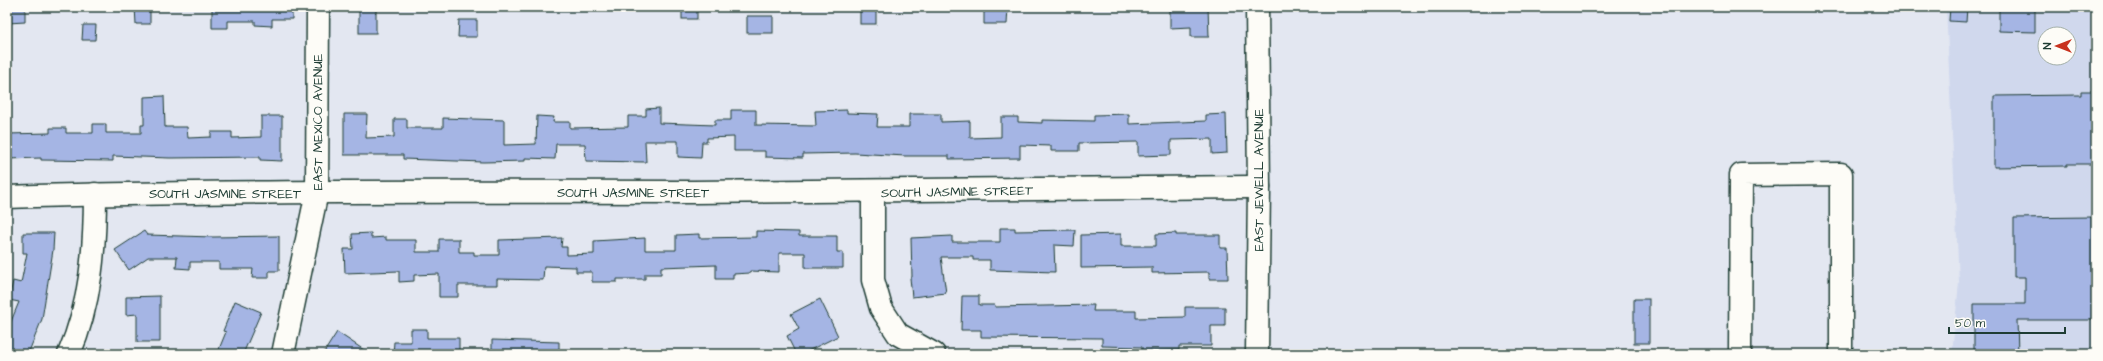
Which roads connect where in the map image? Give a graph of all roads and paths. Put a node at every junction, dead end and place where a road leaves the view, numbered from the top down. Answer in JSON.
{"nodes":[{"id":1,"x":318,"y":7,"type":"edge"},
{"id":2,"x":1257,"y":7,"type":"edge"},
{"id":3,"x":1259,"y":187,"type":"junction"},
{"id":4,"x":317,"y":192,"type":"junction"},
{"id":5,"x":873,"y":192,"type":"junction"},
{"id":6,"x":96,"y":194,"type":"junction"},
{"id":7,"x":7,"y":197,"type":"edge"},
{"id":8,"x":69,"y":354,"type":"edge"},
{"id":9,"x":283,"y":354,"type":"edge"},
{"id":10,"x":934,"y":354,"type":"edge"},
{"id":11,"x":1257,"y":354,"type":"edge"},
{"id":12,"x":1740,"y":354,"type":"edge"},
{"id":13,"x":1841,"y":354,"type":"edge"}],
"edges":[{"from":1,"to":4,"type":"street","name":"EAST MEXICO AVENUE"},
{"from":2,"to":3,"type":"street","name":"EAST JEWELL AVENUE"},
{"from":3,"to":5,"type":"street","name":"SOUTH JASMINE STREET"},
{"from":3,"to":11,"type":"street","name":"EAST JEWELL AVENUE"},
{"from":4,"to":5,"type":"street","name":"SOUTH JASMINE STREET"},
{"from":4,"to":6,"type":"street","name":"SOUTH JASMINE STREET"},
{"from":4,"to":9,"type":"street","name":"EAST MEXICO AVENUE"},
{"from":5,"to":10,"type":"street"},
{"from":6,"to":7,"type":"street","name":"SOUTH JASMINE STREET"},
{"from":6,"to":8,"type":"street"},
{"from":12,"to":13,"type":"street"}]}
